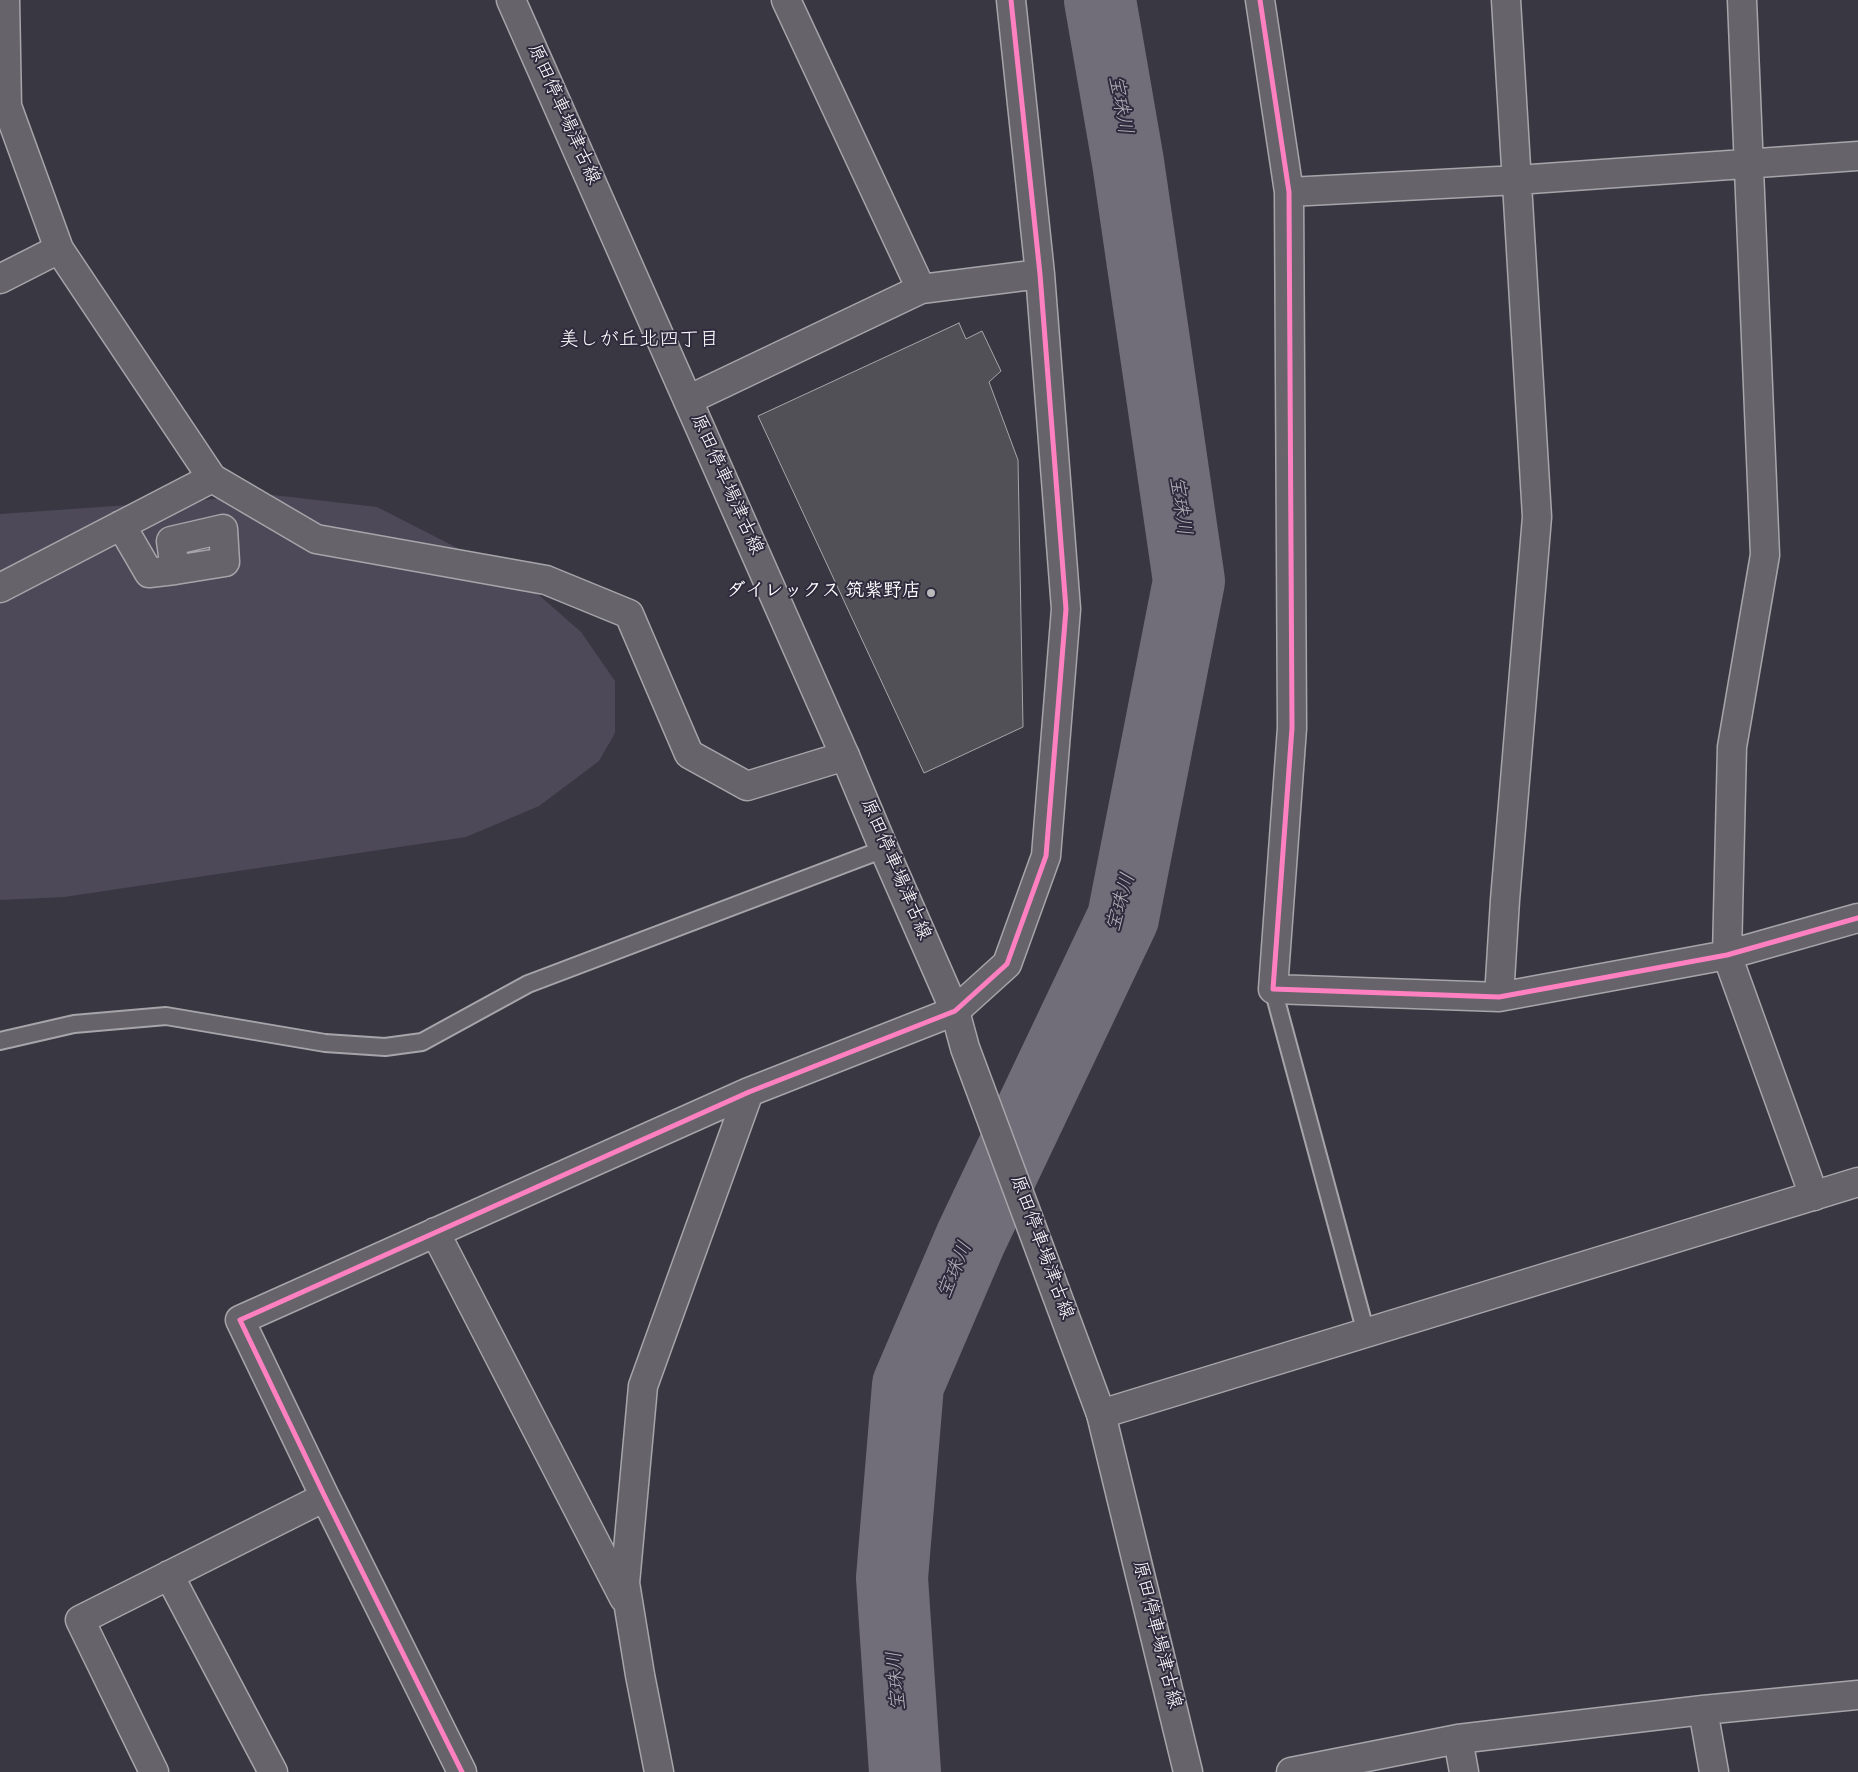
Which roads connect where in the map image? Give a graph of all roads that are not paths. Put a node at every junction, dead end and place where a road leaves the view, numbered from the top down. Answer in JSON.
{"nodes":[{"id":1,"x":5,"y":0,"type":"edge"},
{"id":2,"x":511,"y":0,"type":"edge"},
{"id":3,"x":786,"y":0,"type":"edge"},
{"id":4,"x":1011,"y":0,"type":"edge"},
{"id":5,"x":1260,"y":0,"type":"edge"},
{"id":6,"x":1506,"y":0,"type":"edge"},
{"id":7,"x":1742,"y":0,"type":"edge"},
{"id":8,"x":1858,"y":156,"type":"edge"},
{"id":9,"x":1749,"y":165,"type":"junction"},
{"id":10,"x":1517,"y":180,"type":"junction"},
{"id":11,"x":1289,"y":192,"type":"junction"},
{"id":12,"x":59,"y":249,"type":"junction"},
{"id":13,"x":1040,"y":274,"type":"junction"},
{"id":14,"x":0,"y":279,"type":"edge"},
{"id":15,"x":921,"y":289,"type":"junction"},
{"id":16,"x":688,"y":400,"type":"junction"},
{"id":17,"x":212,"y":478,"type":"junction"},
{"id":18,"x":121,"y":526,"type":"junction"},
{"id":19,"x":174,"y":570,"type":"dead end"},
{"id":20,"x":0,"y":588,"type":"edge"},
{"id":21,"x":845,"y":756,"type":"junction"},
{"id":22,"x":884,"y":849,"type":"junction"},
{"id":23,"x":1858,"y":918,"type":"edge"},
{"id":24,"x":1727,"y":955,"type":"junction"},
{"id":25,"x":1273,"y":989,"type":"junction"},
{"id":26,"x":1499,"y":997,"type":"junction"},
{"id":27,"x":955,"y":1011,"type":"junction"},
{"id":28,"x":0,"y":1041,"type":"edge"},
{"id":29,"x":749,"y":1092,"type":"junction"},
{"id":30,"x":1858,"y":1182,"type":"edge"},
{"id":31,"x":1814,"y":1196,"type":"junction"},
{"id":32,"x":435,"y":1232,"type":"junction"},
{"id":33,"x":1366,"y":1333,"type":"junction"},
{"id":34,"x":1101,"y":1414,"type":"junction"},
{"id":35,"x":325,"y":1497,"type":"junction"},
{"id":36,"x":170,"y":1575,"type":"junction"},
{"id":37,"x":629,"y":1608,"type":"junction"},
{"id":38,"x":1858,"y":1695,"type":"edge"},
{"id":39,"x":1702,"y":1710,"type":"junction"},
{"id":40,"x":1458,"y":1740,"type":"junction"},
{"id":41,"x":154,"y":1772,"type":"edge"},
{"id":42,"x":273,"y":1772,"type":"edge"},
{"id":43,"x":462,"y":1772,"type":"edge"},
{"id":44,"x":659,"y":1772,"type":"edge"},
{"id":45,"x":1188,"y":1772,"type":"edge"},
{"id":46,"x":1291,"y":1772,"type":"edge"},
{"id":47,"x":1464,"y":1772,"type":"edge"},
{"id":48,"x":1714,"y":1772,"type":"edge"}],
"edges":[{"from":1,"to":12,"type":"street"},
{"from":2,"to":16,"type":"street","name":"原田停車場津古線"},
{"from":3,"to":15,"type":"street"},
{"from":4,"to":13,"type":"street"},
{"from":5,"to":11,"type":"street"},
{"from":6,"to":10,"type":"street"},
{"from":7,"to":9,"type":"street"},
{"from":8,"to":9,"type":"street"},
{"from":9,"to":10,"type":"street"},
{"from":9,"to":24,"type":"street"},
{"from":10,"to":11,"type":"street"},
{"from":10,"to":26,"type":"street"},
{"from":11,"to":25,"type":"street"},
{"from":12,"to":14,"type":"street"},
{"from":12,"to":17,"type":"street"},
{"from":13,"to":15,"type":"street"},
{"from":13,"to":27,"type":"street"},
{"from":15,"to":16,"type":"street"},
{"from":16,"to":21,"type":"street","name":"原田停車場津古線"},
{"from":17,"to":18,"type":"street"},
{"from":17,"to":21,"type":"street"},
{"from":18,"to":19,"type":"street"},
{"from":18,"to":20,"type":"street"},
{"from":21,"to":22,"type":"street","name":"原田停車場津古線"},
{"from":22,"to":27,"type":"street","name":"原田停車場津古線"},
{"from":22,"to":28,"type":"lane"},
{"from":23,"to":24,"type":"street"},
{"from":24,"to":26,"type":"street"},
{"from":24,"to":31,"type":"street"},
{"from":25,"to":26,"type":"street"},
{"from":25,"to":33,"type":"lane"},
{"from":27,"to":29,"type":"street"},
{"from":27,"to":34,"type":"street","name":"原田停車場津古線"},
{"from":29,"to":32,"type":"street"},
{"from":29,"to":37,"type":"street"},
{"from":30,"to":31,"type":"street"},
{"from":31,"to":33,"type":"street"},
{"from":32,"to":35,"type":"street"},
{"from":32,"to":37,"type":"street"},
{"from":33,"to":34,"type":"street"},
{"from":34,"to":45,"type":"street","name":"原田停車場津古線"},
{"from":35,"to":36,"type":"street"},
{"from":35,"to":43,"type":"street"},
{"from":36,"to":41,"type":"street"},
{"from":36,"to":42,"type":"street"},
{"from":37,"to":44,"type":"street"},
{"from":38,"to":39,"type":"street"},
{"from":39,"to":40,"type":"street"},
{"from":39,"to":48,"type":"street"},
{"from":40,"to":46,"type":"street"},
{"from":40,"to":47,"type":"street"}]}
